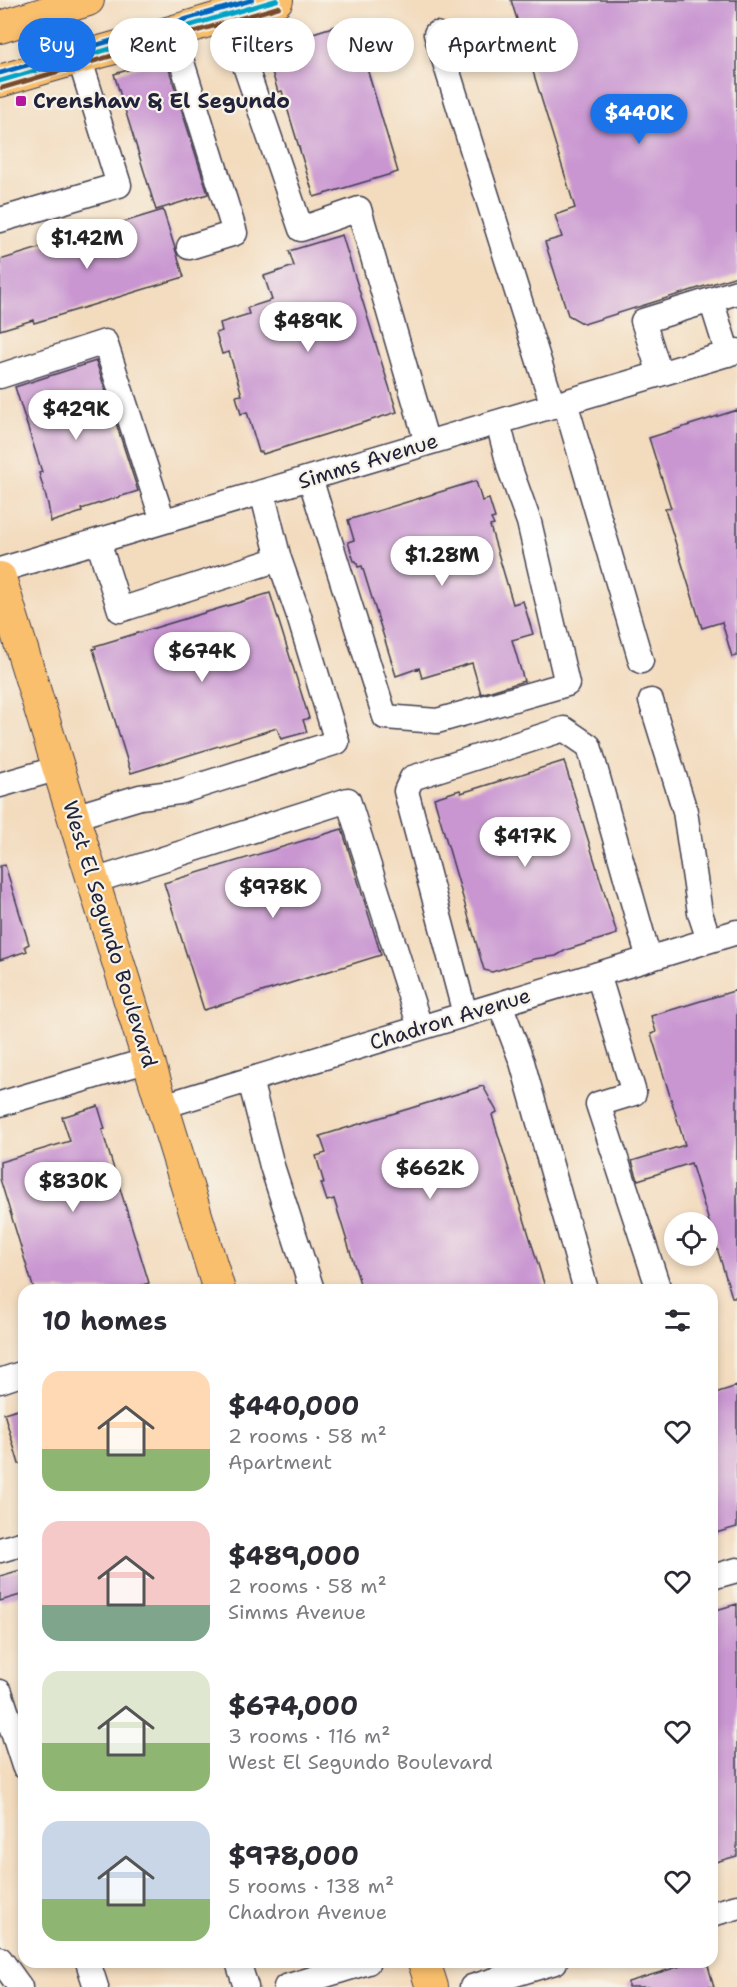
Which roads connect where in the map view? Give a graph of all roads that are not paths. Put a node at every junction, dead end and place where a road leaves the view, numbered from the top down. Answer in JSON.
{"nodes":[{"id":1,"x":88,"y":0,"type":"edge"},
{"id":2,"x":277,"y":0,"type":"edge"},
{"id":3,"x":36,"y":8,"type":"edge"},
{"id":4,"x":228,"y":16,"type":"junction"},
{"id":5,"x":198,"y":24,"type":"edge"},
{"id":6,"x":0,"y":27,"type":"edge"},
{"id":7,"x":30,"y":72,"type":"edge"},
{"id":8,"x":84,"y":72,"type":"edge"},
{"id":9,"x":185,"y":72,"type":"edge"},
{"id":10,"x":449,"y":72,"type":"edge"},
{"id":11,"x":0,"y":81,"type":"edge"},
{"id":12,"x":0,"y":220,"type":"edge"},
{"id":13,"x":189,"y":247,"type":"dead end"},
{"id":14,"x":737,"y":292,"type":"edge"},
{"id":15,"x":711,"y":300,"type":"junction"},
{"id":16,"x":732,"y":353,"type":"edge"},
{"id":17,"x":660,"y":374,"type":"junction"},
{"id":18,"x":0,"y":376,"type":"edge"},
{"id":19,"x":559,"y":404,"type":"junction"},
{"id":20,"x":498,"y":422,"type":"junction"},
{"id":21,"x":427,"y":443,"type":"junction"},
{"id":22,"x":310,"y":478,"type":"junction"},
{"id":23,"x":262,"y":492,"type":"junction"},
{"id":24,"x":163,"y":521,"type":"junction"},
{"id":25,"x":98,"y":541,"type":"junction"},
{"id":26,"x":279,"y":559,"type":"junction"},
{"id":27,"x":0,"y":570,"type":"edge"},
{"id":28,"x":0,"y":578,"type":"edge"},
{"id":29,"x":641,"y":661,"type":"dead end"},
{"id":30,"x":651,"y":701,"type":"dead end"},
{"id":31,"x":59,"y":768,"type":"junction"},
{"id":32,"x":0,"y":785,"type":"edge"},
{"id":33,"x":74,"y":817,"type":"junction"},
{"id":34,"x":94,"y":881,"type":"junction"},
{"id":35,"x":737,"y":932,"type":"edge"},
{"id":36,"x":709,"y":940,"type":"junction"},
{"id":37,"x":649,"y":959,"type":"junction"},
{"id":38,"x":598,"y":974,"type":"junction"},
{"id":39,"x":500,"y":1004,"type":"junction"},
{"id":40,"x":465,"y":1014,"type":"junction"},
{"id":41,"x":420,"y":1027,"type":"junction"},
{"id":42,"x":149,"y":1060,"type":"junction"},
{"id":43,"x":249,"y":1080,"type":"junction"},
{"id":44,"x":0,"y":1104,"type":"edge"},
{"id":45,"x":163,"y":1106,"type":"junction"},
{"id":46,"x":217,"y":1284,"type":"edge"},
{"id":47,"x":310,"y":1284,"type":"edge"},
{"id":48,"x":584,"y":1284,"type":"edge"},
{"id":49,"x":658,"y":1284,"type":"edge"},
{"id":50,"x":18,"y":1374,"type":"edge"},
{"id":51,"x":0,"y":1381,"type":"edge"},
{"id":52,"x":18,"y":1545,"type":"edge"},
{"id":53,"x":0,"y":1550,"type":"edge"},
{"id":54,"x":737,"y":1570,"type":"edge"},
{"id":55,"x":718,"y":1575,"type":"edge"},
{"id":56,"x":0,"y":1692,"type":"edge"},
{"id":57,"x":18,"y":1748,"type":"edge"},
{"id":58,"x":737,"y":1907,"type":"edge"},
{"id":59,"x":718,"y":1912,"type":"edge"},
{"id":60,"x":0,"y":1959,"type":"edge"},
{"id":61,"x":90,"y":1968,"type":"edge"},
{"id":62,"x":240,"y":1968,"type":"edge"},
{"id":63,"x":348,"y":1968,"type":"edge"},
{"id":64,"x":426,"y":1968,"type":"edge"},
{"id":65,"x":535,"y":1968,"type":"edge"},
{"id":66,"x":20,"y":1987,"type":"edge"},
{"id":67,"x":96,"y":1987,"type":"edge"},
{"id":68,"x":246,"y":1987,"type":"edge"},
{"id":69,"x":286,"y":1987,"type":"edge"},
{"id":70,"x":432,"y":1987,"type":"edge"},
{"id":71,"x":472,"y":1987,"type":"edge"}],
"edges":[{"from":1,"to":3,"type":"main road"},
{"from":2,"to":4,"type":"main road"},
{"from":3,"to":6,"type":"main road"},
{"from":4,"to":5,"type":"main road"},
{"from":4,"to":21,"type":"street"},
{"from":7,"to":11,"type":"main road"},
{"from":8,"to":12,"type":"street"},
{"from":9,"to":13,"type":"street"},
{"from":10,"to":19,"type":"street"},
{"from":14,"to":15,"type":"street"},
{"from":15,"to":16,"type":"street"},
{"from":15,"to":17,"type":"street"},
{"from":16,"to":17,"type":"street","name":"Simms Avenue"},
{"from":17,"to":19,"type":"street","name":"Simms Avenue"},
{"from":18,"to":24,"type":"street"},
{"from":19,"to":20,"type":"street","name":"Simms Avenue"},
{"from":19,"to":29,"type":"street"},
{"from":20,"to":21,"type":"street","name":"Simms Avenue"},
{"from":20,"to":22,"type":"street"},
{"from":21,"to":22,"type":"street","name":"Simms Avenue"},
{"from":22,"to":23,"type":"street","name":"Simms Avenue"},
{"from":23,"to":24,"type":"street","name":"Simms Avenue"},
{"from":23,"to":26,"type":"street"},
{"from":24,"to":25,"type":"street","name":"Simms Avenue"},
{"from":25,"to":26,"type":"street"},
{"from":25,"to":27,"type":"street","name":"Simms Avenue"},
{"from":26,"to":33,"type":"street"},
{"from":28,"to":31,"type":"main road","name":"West El Segundo Boulevard"},
{"from":30,"to":36,"type":"street"},
{"from":31,"to":32,"type":"street"},
{"from":31,"to":33,"type":"main road","name":"West El Segundo Boulevard"},
{"from":33,"to":34,"type":"main road","name":"West El Segundo Boulevard"},
{"from":34,"to":41,"type":"street"},
{"from":34,"to":42,"type":"main road","name":"West El Segundo Boulevard"},
{"from":35,"to":36,"type":"street","name":"Chadron Avenue"},
{"from":36,"to":37,"type":"street","name":"Chadron Avenue"},
{"from":37,"to":38,"type":"street","name":"Chadron Avenue"},
{"from":37,"to":40,"type":"street"},
{"from":38,"to":39,"type":"street","name":"Chadron Avenue"},
{"from":38,"to":49,"type":"street"},
{"from":39,"to":40,"type":"street","name":"Chadron Avenue"},
{"from":39,"to":48,"type":"street"},
{"from":40,"to":41,"type":"street","name":"Chadron Avenue"},
{"from":41,"to":43,"type":"street","name":"Chadron Avenue"},
{"from":42,"to":44,"type":"street"},
{"from":42,"to":45,"type":"main road","name":"West El Segundo Boulevard"},
{"from":43,"to":45,"type":"street","name":"Chadron Avenue"},
{"from":43,"to":47,"type":"street"},
{"from":45,"to":46,"type":"main road","name":"West El Segundo Boulevard"},
{"from":50,"to":51,"type":"street"},
{"from":52,"to":53,"type":"street"},
{"from":54,"to":55,"type":"street"},
{"from":56,"to":57,"type":"street"},
{"from":58,"to":59,"type":"street"},
{"from":60,"to":66,"type":"street"},
{"from":61,"to":67,"type":"street"},
{"from":62,"to":68,"type":"street"},
{"from":63,"to":69,"type":"street"},
{"from":64,"to":70,"type":"main road"},
{"from":65,"to":71,"type":"street"}]}
